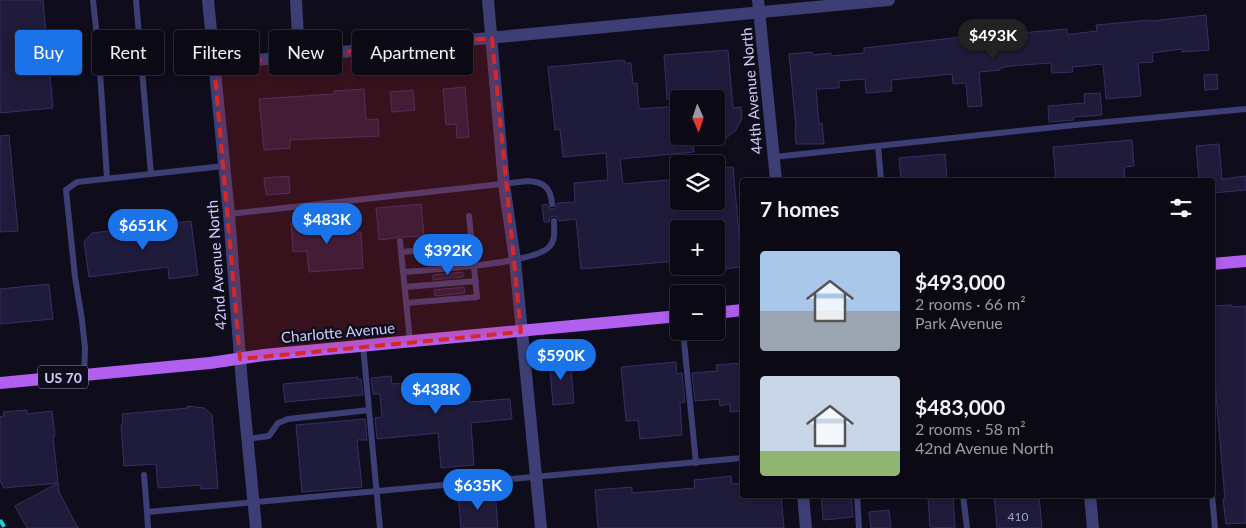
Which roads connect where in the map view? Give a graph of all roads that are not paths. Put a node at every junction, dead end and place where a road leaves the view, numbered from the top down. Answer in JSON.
{"nodes":[{"id":1,"x":93,"y":0,"type":"edge"},
{"id":2,"x":136,"y":0,"type":"edge"},
{"id":3,"x":208,"y":0,"type":"edge"},
{"id":4,"x":296,"y":0,"type":"edge"},
{"id":5,"x":488,"y":0,"type":"edge"},
{"id":6,"x":889,"y":0,"type":"edge"},
{"id":7,"x":759,"y":6,"type":"edge"},
{"id":8,"x":211,"y":30,"type":"edge"},
{"id":9,"x":298,"y":30,"type":"edge"},
{"id":10,"x":492,"y":38,"type":"junction"},
{"id":11,"x":342,"y":52,"type":"edge"},
{"id":12,"x":215,"y":75,"type":"edge"},
{"id":13,"x":1246,"y":109,"type":"edge"},
{"id":14,"x":878,"y":146,"type":"junction"},
{"id":15,"x":774,"y":157,"type":"junction"},
{"id":16,"x":224,"y":166,"type":"junction"},
{"id":17,"x":151,"y":174,"type":"junction"},
{"id":18,"x":107,"y":178,"type":"junction"},
{"id":19,"x":776,"y":178,"type":"edge"},
{"id":20,"x":881,"y":178,"type":"edge"},
{"id":21,"x":504,"y":184,"type":"junction"},
{"id":22,"x":552,"y":204,"type":"dead end"},
{"id":23,"x":229,"y":214,"type":"junction"},
{"id":24,"x":469,"y":216,"type":"dead end"},
{"id":25,"x":554,"y":221,"type":"dead end"},
{"id":26,"x":400,"y":241,"type":"dead end"},
{"id":27,"x":472,"y":246,"type":"junction"},
{"id":28,"x":401,"y":252,"type":"junction"},
{"id":29,"x":515,"y":260,"type":"junction"},
{"id":30,"x":1246,"y":261,"type":"edge"},
{"id":31,"x":1215,"y":264,"type":"edge"},
{"id":32,"x":474,"y":266,"type":"junction"},
{"id":33,"x":403,"y":272,"type":"junction"},
{"id":34,"x":476,"y":281,"type":"junction"},
{"id":35,"x":405,"y":287,"type":"junction"},
{"id":36,"x":406,"y":303,"type":"junction"},
{"id":37,"x":740,"y":310,"type":"edge"},
{"id":38,"x":725,"y":312,"type":"edge"},
{"id":39,"x":670,"y":317,"type":"edge"},
{"id":40,"x":521,"y":332,"type":"junction"},
{"id":41,"x":685,"y":340,"type":"edge"},
{"id":42,"x":410,"y":341,"type":"junction"},
{"id":43,"x":362,"y":345,"type":"junction"},
{"id":44,"x":240,"y":359,"type":"junction"},
{"id":45,"x":84,"y":375,"type":"junction"},
{"id":46,"x":0,"y":383,"type":"edge"},
{"id":47,"x":368,"y":410,"type":"junction"},
{"id":48,"x":247,"y":439,"type":"junction"},
{"id":49,"x":740,"y":458,"type":"edge"},
{"id":50,"x":696,"y":463,"type":"junction"},
{"id":51,"x":144,"y":475,"type":"dead end"},
{"id":52,"x":536,"y":478,"type":"junction"},
{"id":53,"x":376,"y":490,"type":"junction"},
{"id":54,"x":803,"y":498,"type":"edge"},
{"id":55,"x":856,"y":498,"type":"edge"},
{"id":56,"x":963,"y":498,"type":"edge"},
{"id":57,"x":1090,"y":498,"type":"edge"},
{"id":58,"x":1212,"y":498,"type":"edge"},
{"id":59,"x":253,"y":503,"type":"junction"},
{"id":60,"x":146,"y":512,"type":"junction"},
{"id":61,"x":148,"y":528,"type":"edge"},
{"id":62,"x":256,"y":528,"type":"edge"},
{"id":63,"x":380,"y":528,"type":"edge"},
{"id":64,"x":541,"y":528,"type":"edge"},
{"id":65,"x":806,"y":528,"type":"edge"},
{"id":66,"x":859,"y":528,"type":"edge"},
{"id":67,"x":967,"y":528,"type":"edge"},
{"id":68,"x":1093,"y":528,"type":"edge"},
{"id":69,"x":1215,"y":528,"type":"edge"}],
"edges":[{"from":1,"to":18,"type":"lane"},
{"from":2,"to":17,"type":"lane"},
{"from":3,"to":8,"type":"street","name":"42nd Avenue North"},
{"from":4,"to":9,"type":"street"},
{"from":5,"to":10,"type":"street"},
{"from":6,"to":7,"type":"street"},
{"from":7,"to":10,"type":"street"},
{"from":7,"to":15,"type":"street","name":"44th Avenue North"},
{"from":10,"to":11,"type":"street"},
{"from":10,"to":21,"type":"street"},
{"from":12,"to":16,"type":"street","name":"42nd Avenue North"},
{"from":13,"to":14,"type":"lane"},
{"from":14,"to":15,"type":"lane"},
{"from":14,"to":20,"type":"lane"},
{"from":15,"to":19,"type":"street","name":"44th Avenue North"},
{"from":16,"to":17,"type":"lane"},
{"from":16,"to":23,"type":"street","name":"42nd Avenue North"},
{"from":17,"to":18,"type":"lane"},
{"from":18,"to":45,"type":"lane"},
{"from":21,"to":22,"type":"lane"},
{"from":21,"to":23,"type":"lane"},
{"from":21,"to":29,"type":"street"},
{"from":23,"to":44,"type":"street","name":"42nd Avenue North"},
{"from":24,"to":27,"type":"lane"},
{"from":25,"to":29,"type":"lane"},
{"from":26,"to":28,"type":"lane"},
{"from":27,"to":28,"type":"lane"},
{"from":27,"to":32,"type":"lane"},
{"from":28,"to":33,"type":"lane"},
{"from":29,"to":32,"type":"lane"},
{"from":29,"to":40,"type":"street"},
{"from":30,"to":31,"type":"main road"},
{"from":32,"to":33,"type":"lane"},
{"from":32,"to":34,"type":"lane"},
{"from":33,"to":35,"type":"lane"},
{"from":34,"to":35,"type":"lane"},
{"from":34,"to":36,"type":"lane"},
{"from":35,"to":36,"type":"lane"},
{"from":36,"to":42,"type":"lane"},
{"from":37,"to":38,"type":"main road"},
{"from":39,"to":40,"type":"main road","name":"Charlotte Avenue","number":"US 70"},
{"from":40,"to":42,"type":"main road","name":"Charlotte Avenue","number":"US 70"},
{"from":40,"to":52,"type":"street"},
{"from":41,"to":50,"type":"lane"},
{"from":42,"to":43,"type":"main road","name":"Charlotte Avenue","number":"US 70"},
{"from":43,"to":44,"type":"main road","name":"Charlotte Avenue","number":"US 70"},
{"from":43,"to":47,"type":"lane"},
{"from":44,"to":45,"type":"main road","name":"Charlotte Avenue","number":"US 70"},
{"from":44,"to":48,"type":"street","name":"42nd Avenue North"},
{"from":45,"to":46,"type":"main road","name":"Charlotte Avenue","number":"US 70"},
{"from":47,"to":48,"type":"lane"},
{"from":47,"to":53,"type":"lane"},
{"from":48,"to":59,"type":"street","name":"42nd Avenue North"},
{"from":49,"to":50,"type":"lane"},
{"from":50,"to":52,"type":"lane"},
{"from":51,"to":60,"type":"lane"},
{"from":52,"to":53,"type":"lane"},
{"from":52,"to":64,"type":"street"},
{"from":53,"to":59,"type":"lane"},
{"from":53,"to":63,"type":"lane"},
{"from":54,"to":65,"type":"street"},
{"from":55,"to":66,"type":"lane"},
{"from":56,"to":67,"type":"lane"},
{"from":57,"to":68,"type":"street"},
{"from":58,"to":69,"type":"lane"},
{"from":59,"to":60,"type":"lane"},
{"from":59,"to":62,"type":"street","name":"42nd Avenue North"},
{"from":60,"to":61,"type":"lane"}]}
